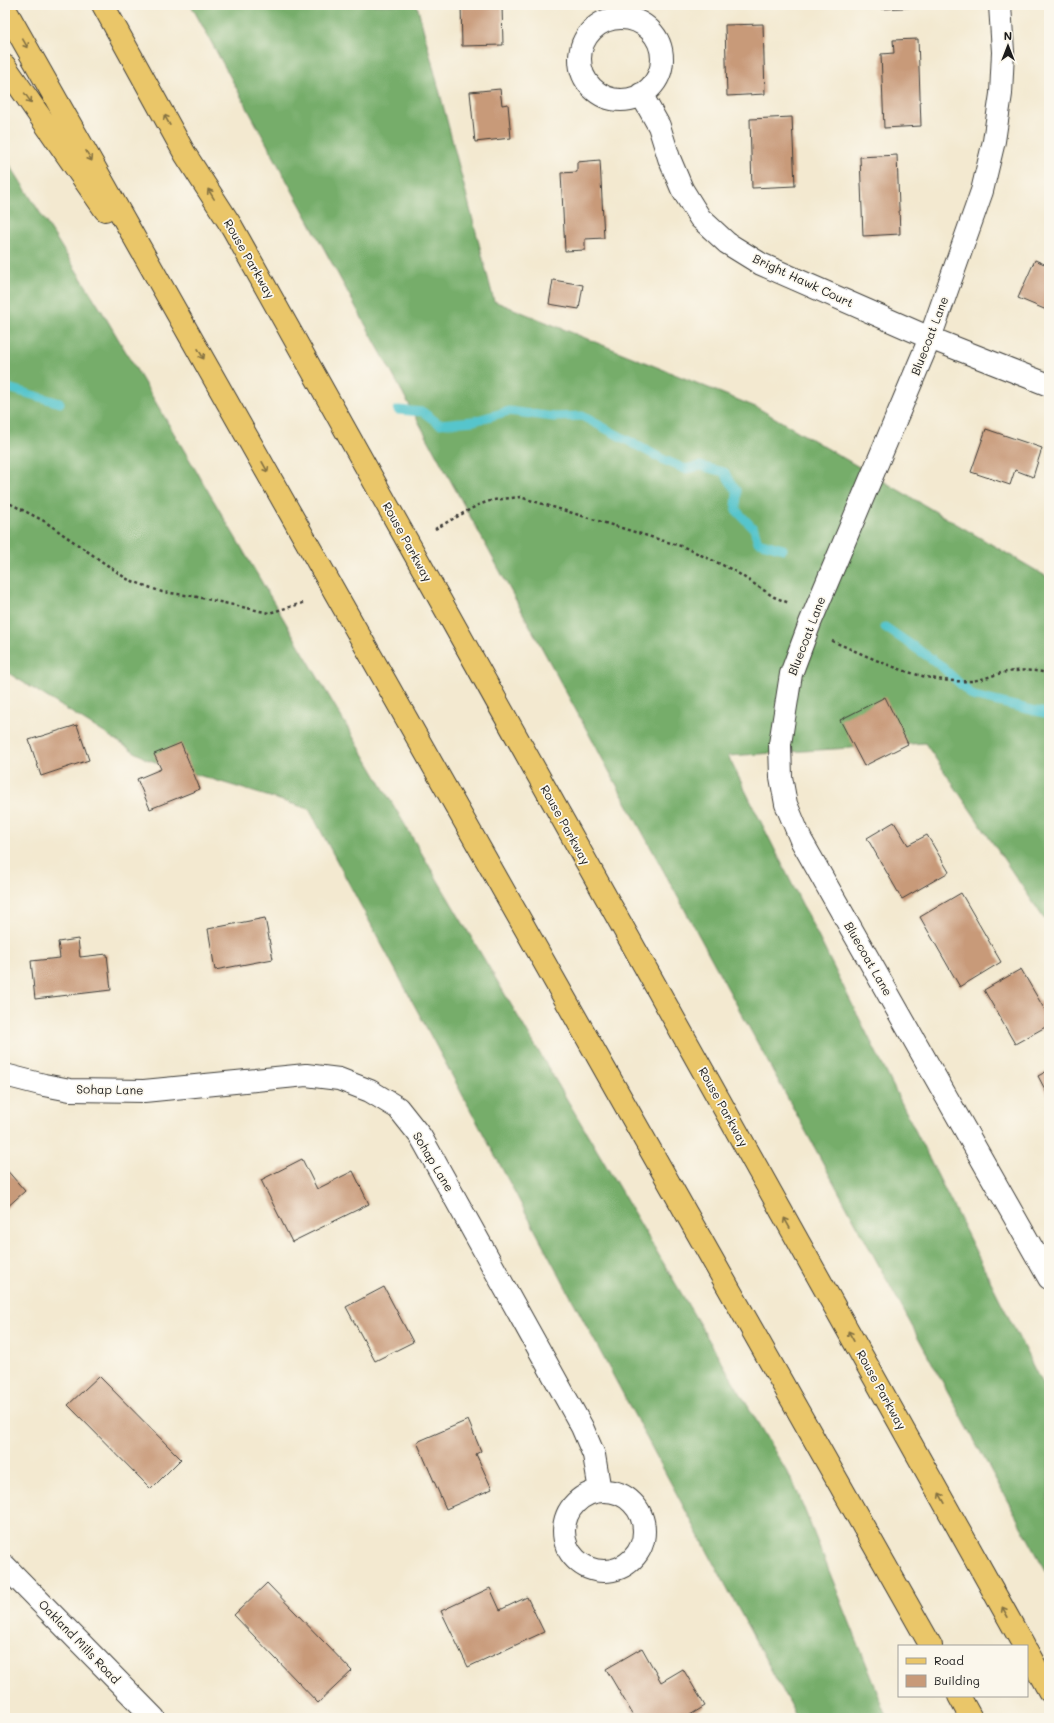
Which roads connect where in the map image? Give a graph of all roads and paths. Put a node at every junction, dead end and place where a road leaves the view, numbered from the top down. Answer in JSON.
{"nodes":[{"id":1,"x":103,"y":5,"type":"edge"},
{"id":2,"x":1000,"y":5,"type":"edge"},
{"id":3,"x":5,"y":9,"type":"edge"},
{"id":4,"x":5,"y":66,"type":"edge"},
{"id":5,"x":641,"y":94,"type":"dead end"},
{"id":6,"x":187,"y":328,"type":"junction"},
{"id":7,"x":930,"y":338,"type":"junction"},
{"id":8,"x":1049,"y":385,"type":"edge"},
{"id":9,"x":5,"y":501,"type":"edge"},
{"id":10,"x":434,"y":529,"type":"dead end"},
{"id":11,"x":303,"y":603,"type":"dead end"},
{"id":12,"x":793,"y":606,"type":"dead end"},
{"id":13,"x":825,"y":639,"type":"dead end"},
{"id":14,"x":1049,"y":674,"type":"edge"},
{"id":15,"x":5,"y":1075,"type":"edge"},
{"id":16,"x":1049,"y":1278,"type":"edge"},
{"id":17,"x":600,"y":1491,"type":"dead end"},
{"id":18,"x":5,"y":1566,"type":"edge"},
{"id":19,"x":930,"y":1645,"type":"edge"},
{"id":20,"x":1023,"y":1645,"type":"edge"},
{"id":21,"x":1028,"y":1653,"type":"edge"},
{"id":22,"x":1049,"y":1691,"type":"edge"},
{"id":23,"x":960,"y":1697,"type":"edge"},
{"id":24,"x":154,"y":1718,"type":"edge"},
{"id":25,"x":971,"y":1718,"type":"edge"}],
"edges":[{"from":20,"to":1,"type":"main road","name":"Rouse Parkway","one_way":true},
{"from":2,"to":7,"type":"street","name":"Bluecoat Lane"},
{"from":3,"to":6,"type":"main road","one_way":true},
{"from":4,"to":6,"type":"main road","one_way":true},
{"from":5,"to":7,"type":"street","name":"Bright Hawk Court"},
{"from":6,"to":19,"type":"main road","one_way":true},
{"from":7,"to":8,"type":"street","name":"Bright Hawk Court"},
{"from":7,"to":16,"type":"street","name":"Bluecoat Lane"},
{"from":9,"to":11,"type":"path"},
{"from":10,"to":12,"type":"path"},
{"from":13,"to":14,"type":"path"},
{"from":15,"to":17,"type":"street","name":"Sohap Lane"},
{"from":18,"to":24,"type":"street","name":"Oakland Mills Road"},
{"from":21,"to":22,"type":"main road"},
{"from":23,"to":25,"type":"main road"}]}
